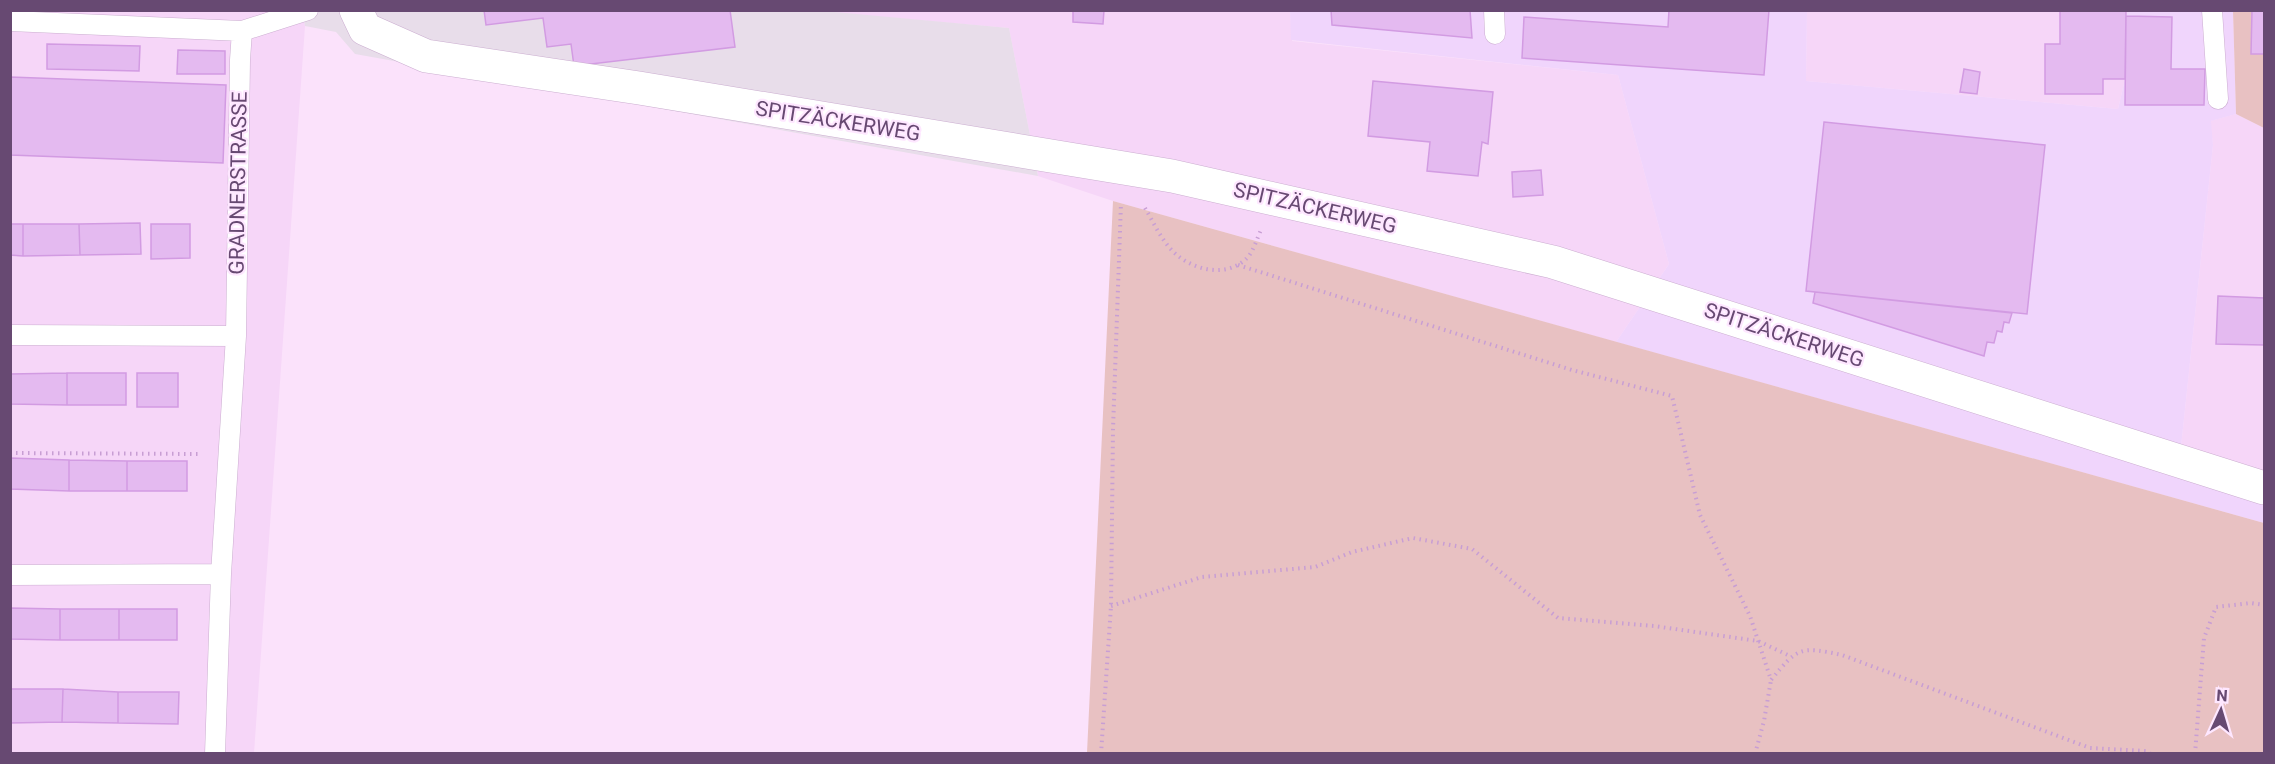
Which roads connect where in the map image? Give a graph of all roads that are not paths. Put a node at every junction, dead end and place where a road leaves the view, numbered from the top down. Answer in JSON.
{"nodes":[{"id":1,"x":308,"y":10,"type":"edge"},
{"id":2,"x":356,"y":10,"type":"edge"},
{"id":3,"x":1494,"y":10,"type":"edge"},
{"id":4,"x":2212,"y":10,"type":"edge"},
{"id":5,"x":10,"y":21,"type":"edge"},
{"id":6,"x":242,"y":31,"type":"junction"},
{"id":7,"x":1495,"y":34,"type":"dead end"},
{"id":8,"x":2218,"y":99,"type":"dead end"},
{"id":9,"x":10,"y":335,"type":"edge"},
{"id":10,"x":236,"y":336,"type":"junction"},
{"id":11,"x":2265,"y":488,"type":"edge"},
{"id":12,"x":220,"y":574,"type":"junction"},
{"id":13,"x":10,"y":575,"type":"edge"},
{"id":14,"x":214,"y":753,"type":"edge"}],
"edges":[{"from":1,"to":6,"type":"lane"},
{"from":2,"to":11,"type":"street","name":"SPITZÄCKERWEG"},
{"from":3,"to":7,"type":"lane"},
{"from":4,"to":8,"type":"lane"},
{"from":5,"to":6,"type":"lane"},
{"from":6,"to":10,"type":"lane","name":"GRADNERSTRASSE"},
{"from":9,"to":10,"type":"lane"},
{"from":10,"to":12,"type":"lane","name":"GRADNERSTRASSE"},
{"from":12,"to":13,"type":"lane"},
{"from":12,"to":14,"type":"lane","name":"GRADNERSTRASSE"}]}
